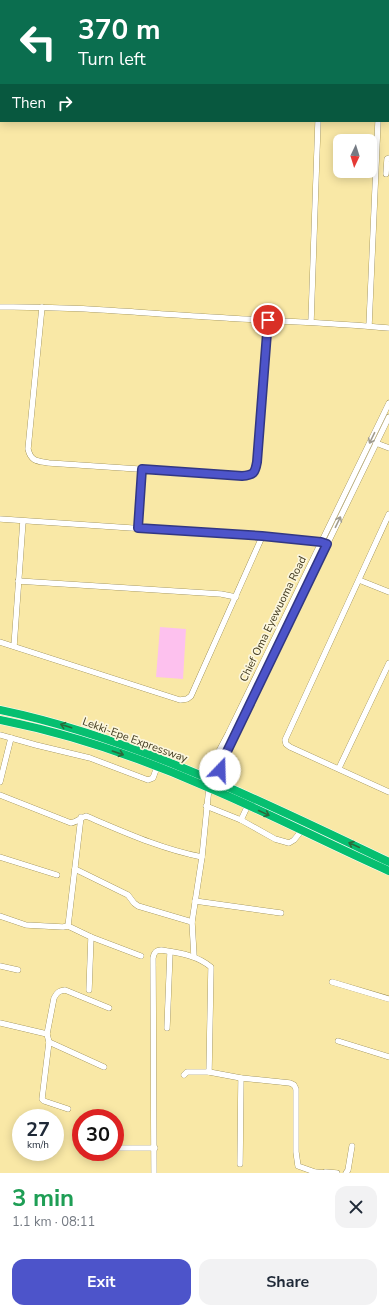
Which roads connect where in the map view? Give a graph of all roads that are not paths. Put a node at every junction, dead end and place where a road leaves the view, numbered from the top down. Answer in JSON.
{"nodes":[{"id":1,"x":318,"y":122,"type":"edge"},
{"id":2,"x":378,"y":122,"type":"edge"},
{"id":3,"x":377,"y":147,"type":"edge"},
{"id":4,"x":389,"y":158,"type":"edge"},
{"id":5,"x":377,"y":173,"type":"edge"},
{"id":6,"x":388,"y":174,"type":"edge"},
{"id":7,"x":376,"y":178,"type":"edge"},
{"id":8,"x":42,"y":306,"type":"junction"},
{"id":9,"x":0,"y":307,"type":"edge"},
{"id":10,"x":268,"y":320,"type":"junction"},
{"id":11,"x":311,"y":322,"type":"junction"},
{"id":12,"x":369,"y":326,"type":"junction"},
{"id":13,"x":389,"y":328,"type":"edge"},
{"id":14,"x":389,"y":403,"type":"edge"},
{"id":15,"x":389,"y":417,"type":"edge"},
{"id":16,"x":376,"y":443,"type":"junction"},
{"id":17,"x":389,"y":448,"type":"edge"},
{"id":18,"x":142,"y":469,"type":"junction"},
{"id":19,"x":389,"y":515,"type":"edge"},
{"id":20,"x":0,"y":519,"type":"edge"},
{"id":21,"x":23,"y":520,"type":"junction"},
{"id":22,"x":138,"y":528,"type":"junction"},
{"id":23,"x":262,"y":536,"type":"junction"},
{"id":24,"x":324,"y":543,"type":"junction"},
{"id":25,"x":18,"y":580,"type":"junction"},
{"id":26,"x":359,"y":580,"type":"junction"},
{"id":27,"x":389,"y":592,"type":"edge"},
{"id":28,"x":236,"y":597,"type":"junction"},
{"id":29,"x":0,"y":642,"type":"edge"},
{"id":30,"x":14,"y":646,"type":"junction"},
{"id":31,"x":389,"y":662,"type":"edge"},
{"id":32,"x":0,"y":710,"type":"edge"},
{"id":33,"x":0,"y":720,"type":"edge"},
{"id":34,"x":0,"y":735,"type":"edge"},
{"id":35,"x":11,"y":738,"type":"junction"},
{"id":36,"x":157,"y":767,"type":"junction"},
{"id":37,"x":339,"y":768,"type":"junction"},
{"id":38,"x":201,"y":776,"type":"junction"},
{"id":39,"x":0,"y":782,"type":"edge"},
{"id":40,"x":222,"y":786,"type":"junction"},
{"id":41,"x":209,"y":788,"type":"junction"},
{"id":42,"x":389,"y":792,"type":"edge"},
{"id":43,"x":0,"y":795,"type":"edge"},
{"id":44,"x":248,"y":805,"type":"junction"},
{"id":45,"x":206,"y":806,"type":"junction"},
{"id":46,"x":81,"y":817,"type":"junction"},
{"id":47,"x":241,"y":820,"type":"junction"},
{"id":48,"x":302,"y":830,"type":"junction"},
{"id":49,"x":0,"y":857,"type":"edge"},
{"id":50,"x":202,"y":857,"type":"junction"},
{"id":51,"x":387,"y":866,"type":"edge"},
{"id":52,"x":75,"y":869,"type":"junction"},
{"id":53,"x":57,"y":875,"type":"dead end"},
{"id":54,"x":195,"y":901,"type":"junction"},
{"id":55,"x":281,"y":913,"type":"dead end"},
{"id":56,"x":0,"y":916,"type":"edge"},
{"id":57,"x":192,"y":922,"type":"junction"},
{"id":58,"x":68,"y":926,"type":"junction"},
{"id":59,"x":91,"y":937,"type":"junction"},
{"id":60,"x":170,"y":952,"type":"junction"},
{"id":61,"x":141,"y":956,"type":"dead end"},
{"id":62,"x":194,"y":956,"type":"junction"},
{"id":63,"x":0,"y":966,"type":"edge"},
{"id":64,"x":18,"y":970,"type":"dead end"},
{"id":65,"x":332,"y":982,"type":"dead end"},
{"id":66,"x":89,"y":990,"type":"dead end"},
{"id":67,"x":389,"y":999,"type":"edge"},
{"id":68,"x":109,"y":1008,"type":"dead end"},
{"id":69,"x":0,"y":1023,"type":"edge"},
{"id":70,"x":167,"y":1028,"type":"dead end"},
{"id":71,"x":47,"y":1034,"type":"junction"},
{"id":72,"x":338,"y":1041,"type":"dead end"},
{"id":73,"x":49,"y":1042,"type":"junction"},
{"id":74,"x":389,"y":1057,"type":"edge"},
{"id":75,"x":104,"y":1067,"type":"dead end"},
{"id":76,"x":209,"y":1072,"type":"junction"},
{"id":77,"x":184,"y":1076,"type":"dead end"},
{"id":78,"x":241,"y":1078,"type":"junction"},
{"id":79,"x":68,"y":1109,"type":"dead end"},
{"id":80,"x":352,"y":1146,"type":"dead end"},
{"id":81,"x":124,"y":1148,"type":"edge"},
{"id":82,"x":154,"y":1148,"type":"junction"},
{"id":83,"x":240,"y":1164,"type":"dead end"},
{"id":84,"x":154,"y":1173,"type":"edge"},
{"id":85,"x":325,"y":1173,"type":"edge"},
{"id":86,"x":337,"y":1173,"type":"edge"},
{"id":87,"x":346,"y":1173,"type":"edge"}],
"edges":[{"from":1,"to":11,"type":"street"},
{"from":2,"to":3,"type":"street"},
{"from":4,"to":6,"type":"street"},
{"from":5,"to":6,"type":"street"},
{"from":7,"to":12,"type":"street"},
{"from":8,"to":9,"type":"street"},
{"from":8,"to":10,"type":"street"},
{"from":8,"to":18,"type":"street"},
{"from":10,"to":11,"type":"street"},
{"from":10,"to":18,"type":"street"},
{"from":11,"to":12,"type":"street"},
{"from":12,"to":13,"type":"street"},
{"from":14,"to":24,"type":"street","name":"Chief Oma Eyewuoma Road","one_way":true},
{"from":15,"to":16,"type":"street","name":"Chief Oma Eyewuoma Road"},
{"from":16,"to":17,"type":"street"},
{"from":24,"to":16,"type":"street","name":"Chief Oma Eyewuoma Road","one_way":true},
{"from":18,"to":22,"type":"street"},
{"from":19,"to":26,"type":"street"},
{"from":20,"to":21,"type":"street"},
{"from":21,"to":22,"type":"street"},
{"from":21,"to":25,"type":"street"},
{"from":22,"to":23,"type":"street"},
{"from":23,"to":24,"type":"street"},
{"from":23,"to":28,"type":"street"},
{"from":24,"to":38,"type":"street","name":"Chief Oma Eyewuoma Road"},
{"from":24,"to":40,"type":"street","name":"Chief Oma Eyewuoma Road"},
{"from":25,"to":28,"type":"street"},
{"from":25,"to":30,"type":"street"},
{"from":26,"to":27,"type":"street"},
{"from":26,"to":37,"type":"street"},
{"from":28,"to":30,"type":"street"},
{"from":29,"to":30,"type":"street"},
{"from":31,"to":37,"type":"street"},
{"from":38,"to":32,"type":"highway","name":"Lekki-Epe Expressway","one_way":true},
{"from":33,"to":36,"type":"highway","name":"Lekki-Epe Expressway","one_way":true},
{"from":34,"to":35,"type":"street"},
{"from":35,"to":36,"type":"street"},
{"from":35,"to":39,"type":"street"},
{"from":36,"to":41,"type":"highway","name":"Lekki-Epe Expressway"},
{"from":37,"to":42,"type":"street"},
{"from":38,"to":40,"type":"highway","name":"Lekki-Epe Expressway"},
{"from":51,"to":40,"type":"highway","name":"Lekki-Epe Expressway","one_way":true},
{"from":41,"to":44,"type":"highway","name":"Lekki-Epe Expressway"},
{"from":41,"to":45,"type":"street"},
{"from":43,"to":46,"type":"street"},
{"from":44,"to":47,"type":"street"},
{"from":44,"to":48,"type":"highway","name":"Lekki-Epe Expressway","one_way":true},
{"from":45,"to":47,"type":"street"},
{"from":45,"to":50,"type":"street"},
{"from":46,"to":50,"type":"street"},
{"from":46,"to":52,"type":"street"},
{"from":47,"to":48,"type":"street"},
{"from":48,"to":51,"type":"highway","name":"Lekki-Epe Expressway"},
{"from":49,"to":53,"type":"street"},
{"from":50,"to":54,"type":"street"},
{"from":52,"to":57,"type":"street"},
{"from":52,"to":58,"type":"street"},
{"from":54,"to":55,"type":"street"},
{"from":54,"to":57,"type":"street"},
{"from":56,"to":58,"type":"street"},
{"from":57,"to":62,"type":"street"},
{"from":58,"to":59,"type":"street"},
{"from":59,"to":61,"type":"street"},
{"from":59,"to":66,"type":"street"},
{"from":60,"to":62,"type":"street"},
{"from":60,"to":70,"type":"street"},
{"from":60,"to":82,"type":"street"},
{"from":62,"to":76,"type":"street"},
{"from":63,"to":64,"type":"street"},
{"from":65,"to":67,"type":"street"},
{"from":68,"to":71,"type":"street"},
{"from":69,"to":71,"type":"street"},
{"from":71,"to":73,"type":"street"},
{"from":72,"to":74,"type":"street"},
{"from":73,"to":75,"type":"street"},
{"from":73,"to":79,"type":"street"},
{"from":76,"to":77,"type":"street"},
{"from":76,"to":78,"type":"street"},
{"from":78,"to":83,"type":"street"},
{"from":78,"to":85,"type":"street"},
{"from":80,"to":87,"type":"street"},
{"from":81,"to":82,"type":"street"},
{"from":82,"to":84,"type":"street"},
{"from":85,"to":86,"type":"street"}]}
